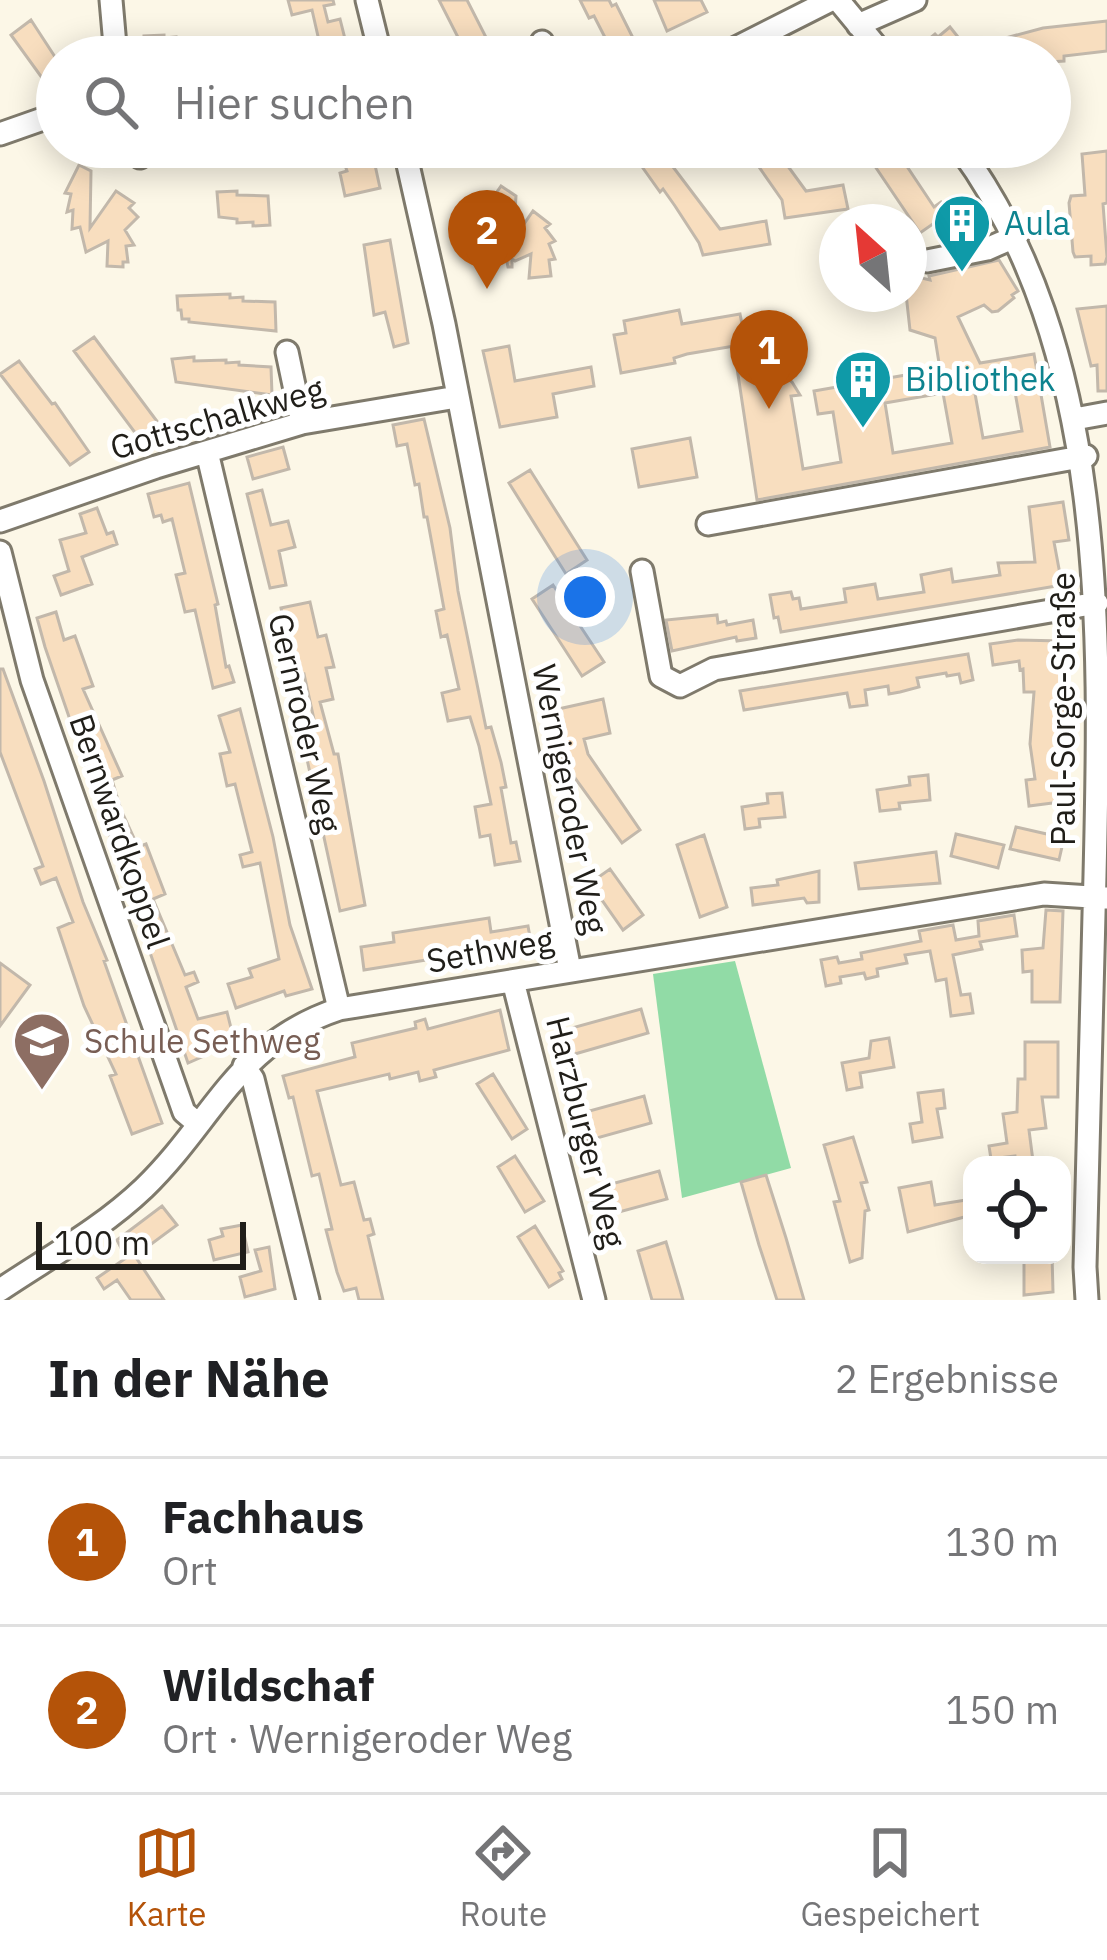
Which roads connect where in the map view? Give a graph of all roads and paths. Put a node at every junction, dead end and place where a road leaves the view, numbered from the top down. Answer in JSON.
{"nodes":[{"id":1,"x":111,"y":0,"type":"edge"},
{"id":2,"x":367,"y":0,"type":"edge"},
{"id":3,"x":835,"y":0,"type":"edge"},
{"id":4,"x":914,"y":0,"type":"edge"},
{"id":5,"x":858,"y":25,"type":"junction"},
{"id":6,"x":114,"y":36,"type":"edge"},
{"id":7,"x":376,"y":36,"type":"edge"},
{"id":8,"x":761,"y":36,"type":"edge"},
{"id":9,"x":867,"y":36,"type":"edge"},
{"id":10,"x":36,"y":121,"type":"edge"},
{"id":11,"x":0,"y":134,"type":"edge"},
{"id":12,"x":408,"y":168,"type":"edge"},
{"id":13,"x":976,"y":168,"type":"edge"},
{"id":14,"x":1016,"y":236,"type":"junction"},
{"id":15,"x":927,"y":261,"type":"dead end"},
{"id":16,"x":287,"y":352,"type":"dead end"},
{"id":17,"x":457,"y":397,"type":"junction"},
{"id":18,"x":1107,"y":413,"type":"edge"},
{"id":19,"x":1080,"y":418,"type":"junction"},
{"id":20,"x":302,"y":423,"type":"junction"},
{"id":21,"x":207,"y":452,"type":"junction"},
{"id":22,"x":1086,"y":456,"type":"junction"},
{"id":23,"x":0,"y":521,"type":"edge"},
{"id":24,"x":708,"y":524,"type":"dead end"},
{"id":25,"x":0,"y":552,"type":"edge"},
{"id":26,"x":642,"y":572,"type":"dead end"},
{"id":27,"x":1097,"y":603,"type":"junction"},
{"id":28,"x":1101,"y":897,"type":"edge"},
{"id":29,"x":570,"y":970,"type":"junction"},
{"id":30,"x":513,"y":981,"type":"junction"},
{"id":31,"x":339,"y":1009,"type":"junction"},
{"id":32,"x":244,"y":1066,"type":"junction"},
{"id":33,"x":197,"y":1124,"type":"junction"},
{"id":34,"x":5,"y":1292,"type":"edge"},
{"id":35,"x":308,"y":1300,"type":"edge"},
{"id":36,"x":594,"y":1300,"type":"edge"},
{"id":37,"x":1088,"y":1300,"type":"edge"}],
"edges":[{"from":1,"to":6,"type":"street"},
{"from":2,"to":7,"type":"street"},
{"from":3,"to":5,"type":"street"},
{"from":3,"to":8,"type":"street"},
{"from":4,"to":5,"type":"street"},
{"from":5,"to":9,"type":"street"},
{"from":10,"to":11,"type":"street"},
{"from":12,"to":17,"type":"street","name":"Wernigeroder Weg"},
{"from":13,"to":14,"type":"street","name":"Paul-Sorge-Straße"},
{"from":14,"to":15,"type":"street"},
{"from":14,"to":19,"type":"street","name":"Paul-Sorge-Straße"},
{"from":16,"to":20,"type":"street"},
{"from":17,"to":20,"type":"street","name":"Gottschalkweg"},
{"from":17,"to":29,"type":"street","name":"Wernigeroder Weg"},
{"from":18,"to":19,"type":"street"},
{"from":19,"to":22,"type":"street","name":"Paul-Sorge-Straße"},
{"from":20,"to":21,"type":"street","name":"Gottschalkweg"},
{"from":21,"to":23,"type":"street","name":"Gottschalkweg"},
{"from":21,"to":31,"type":"street","name":"Gernroder Weg"},
{"from":22,"to":24,"type":"street"},
{"from":22,"to":27,"type":"street","name":"Paul-Sorge-Straße"},
{"from":25,"to":33,"type":"street","name":"Bernwardkoppel"},
{"from":26,"to":27,"type":"street"},
{"from":27,"to":28,"type":"street","name":"Paul-Sorge-Straße"},
{"from":28,"to":29,"type":"street","name":"Sethweg"},
{"from":28,"to":37,"type":"street","name":"Paul-Sorge-Straße"},
{"from":29,"to":30,"type":"street","name":"Sethweg"},
{"from":30,"to":31,"type":"street","name":"Sethweg"},
{"from":30,"to":36,"type":"street","name":"Harzburger Weg"},
{"from":31,"to":32,"type":"street","name":"Sethweg"},
{"from":32,"to":33,"type":"street","name":"Sethweg"},
{"from":32,"to":35,"type":"street"},
{"from":33,"to":34,"type":"street","name":"Sethweg"}]}
